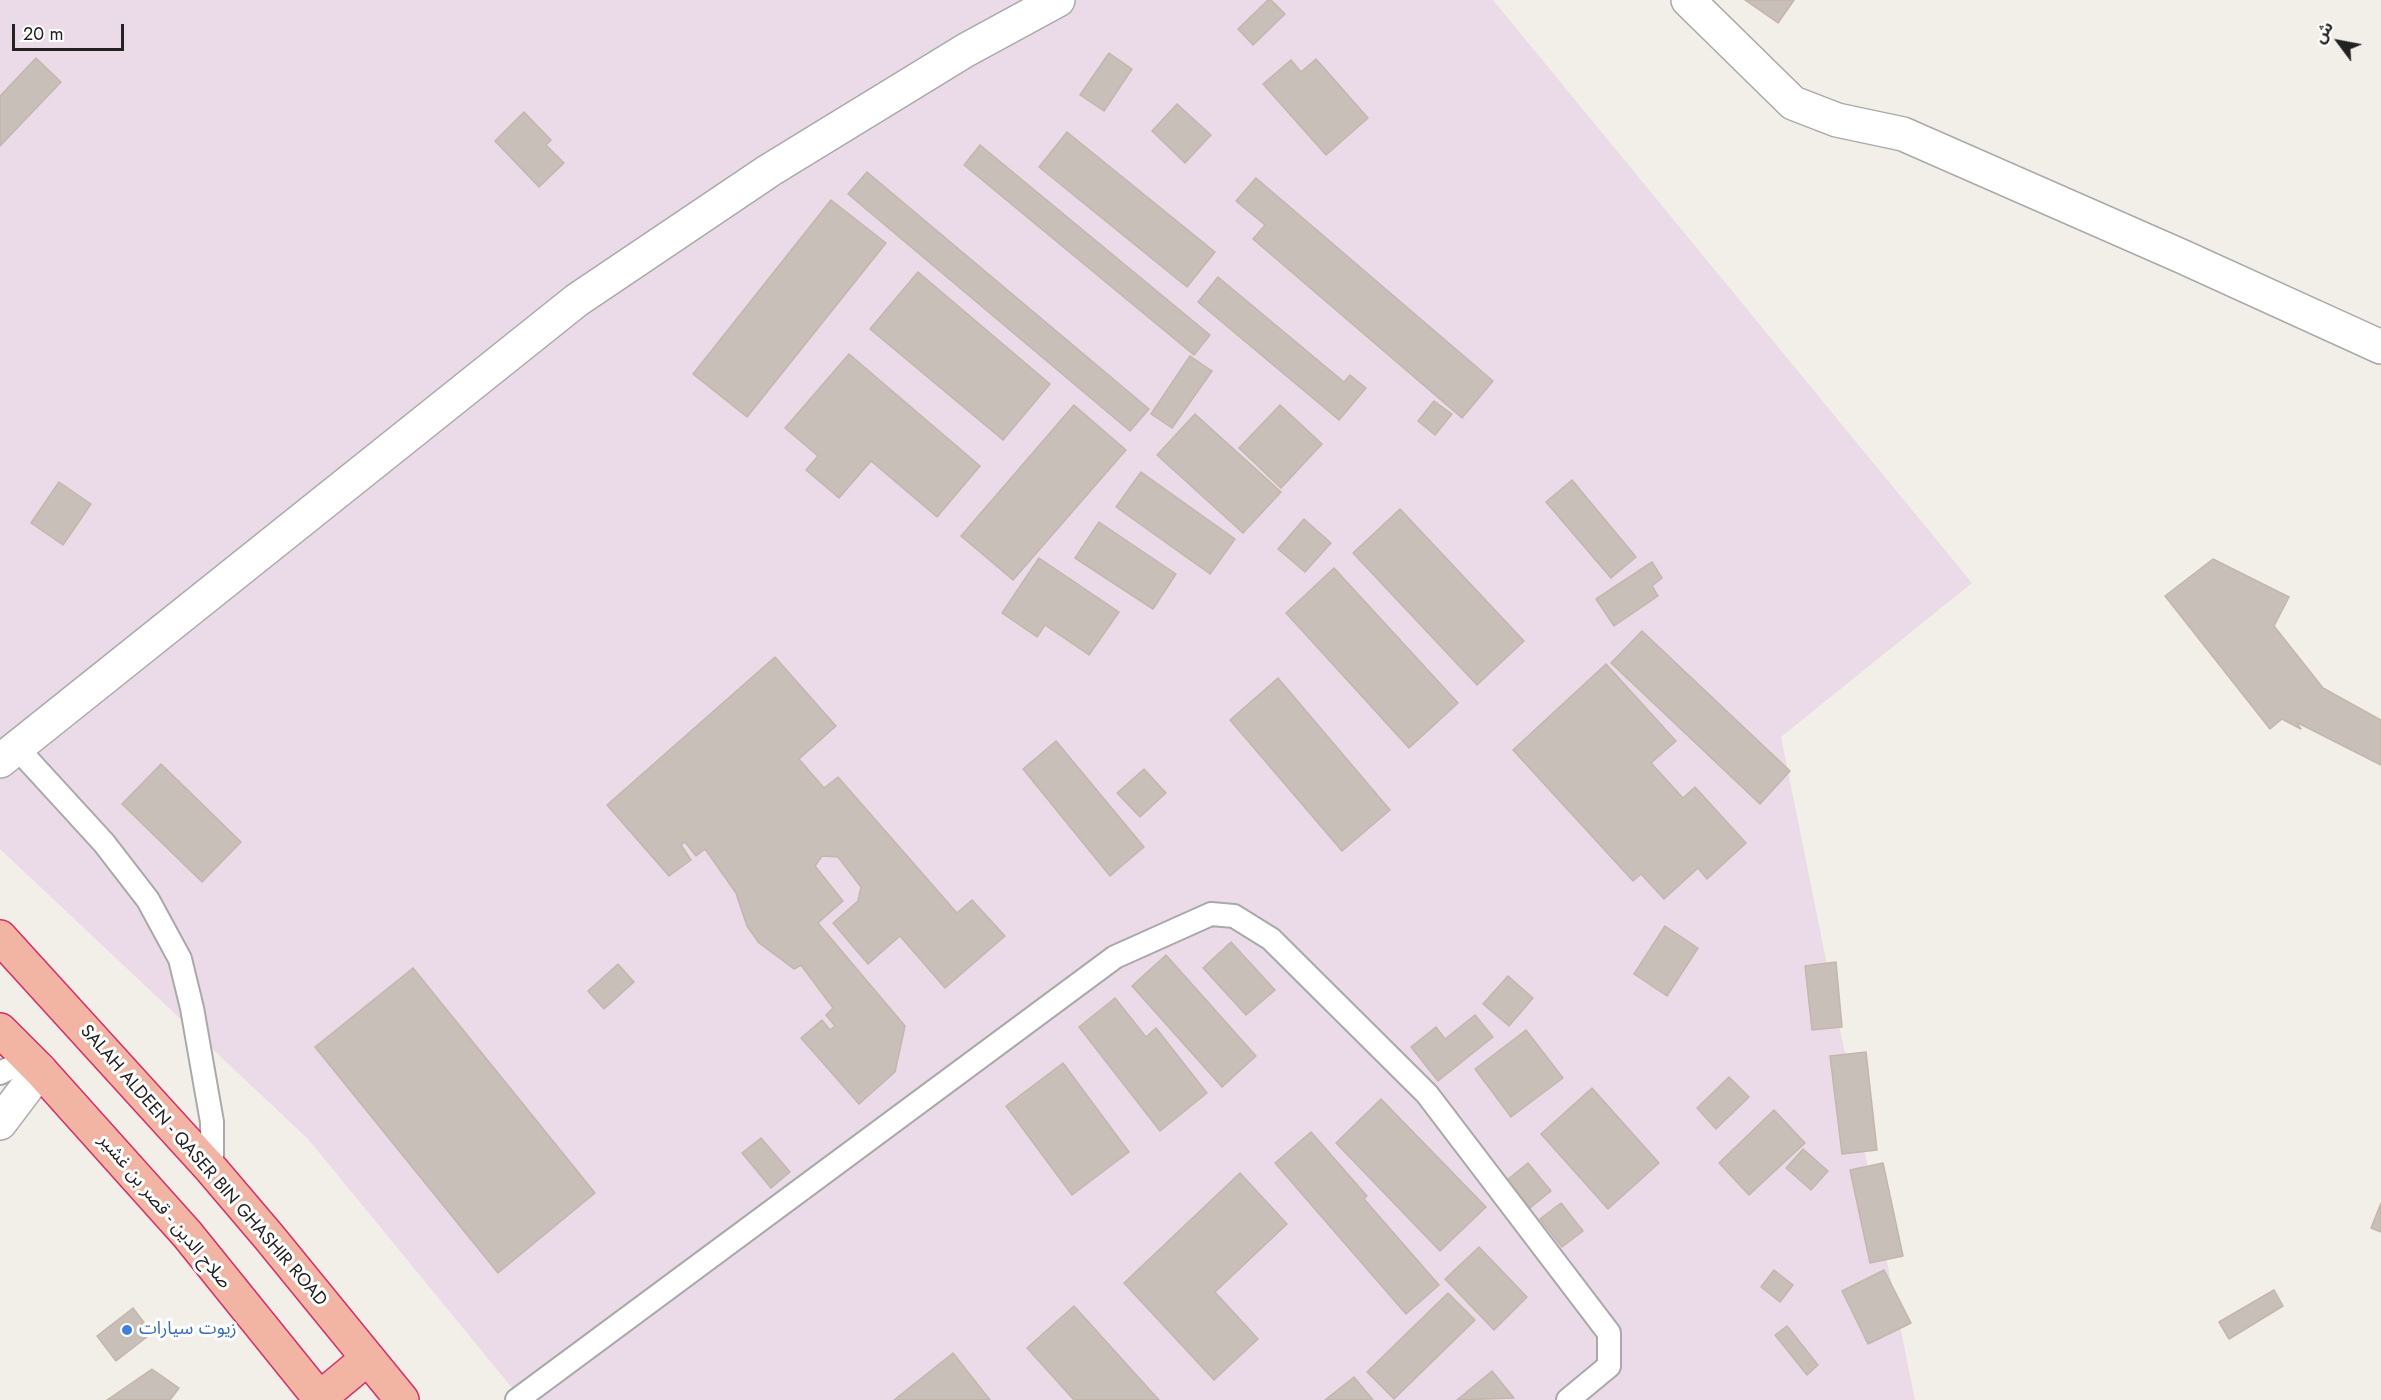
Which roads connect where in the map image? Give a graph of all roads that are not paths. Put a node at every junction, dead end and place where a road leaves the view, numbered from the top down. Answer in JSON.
{"nodes":[{"id":1,"x":1058,"y":0,"type":"edge"},
{"id":2,"x":1688,"y":0,"type":"edge"},
{"id":3,"x":2381,"y":347,"type":"edge"},
{"id":4,"x":8,"y":754,"type":"edge"},
{"id":5,"x":0,"y":937,"type":"edge"},
{"id":6,"x":0,"y":1030,"type":"edge"},
{"id":7,"x":23,"y":1068,"type":"edge"},
{"id":8,"x":0,"y":1123,"type":"edge"},
{"id":9,"x":212,"y":1170,"type":"junction"},
{"id":10,"x":368,"y":1358,"type":"junction"},
{"id":11,"x":321,"y":1399,"type":"edge"},
{"id":12,"x":402,"y":1400,"type":"edge"},
{"id":13,"x":517,"y":1400,"type":"edge"},
{"id":14,"x":1568,"y":1400,"type":"edge"}],
"edges":[{"from":1,"to":4,"type":"street"},
{"from":2,"to":3,"type":"street"},
{"from":4,"to":9,"type":"lane"},
{"from":5,"to":9,"type":"highway","name":"SALAH ALDEEN - QASER BIN GHASHIR ROAD"},
{"from":6,"to":7,"type":"highway","name":"صلاح الدين - قصر بن غشير"},
{"from":7,"to":8,"type":"street"},
{"from":7,"to":11,"type":"highway","name":"صلاح الدين - قصر بن غشير"},
{"from":9,"to":10,"type":"highway","name":"SALAH ALDEEN - QASER BIN GHASHIR ROAD"},
{"from":10,"to":11,"type":"highway"},
{"from":10,"to":12,"type":"highway","name":"SALAH ALDEEN - QASER BIN GHASHIR ROAD"},
{"from":13,"to":14,"type":"lane"}]}
